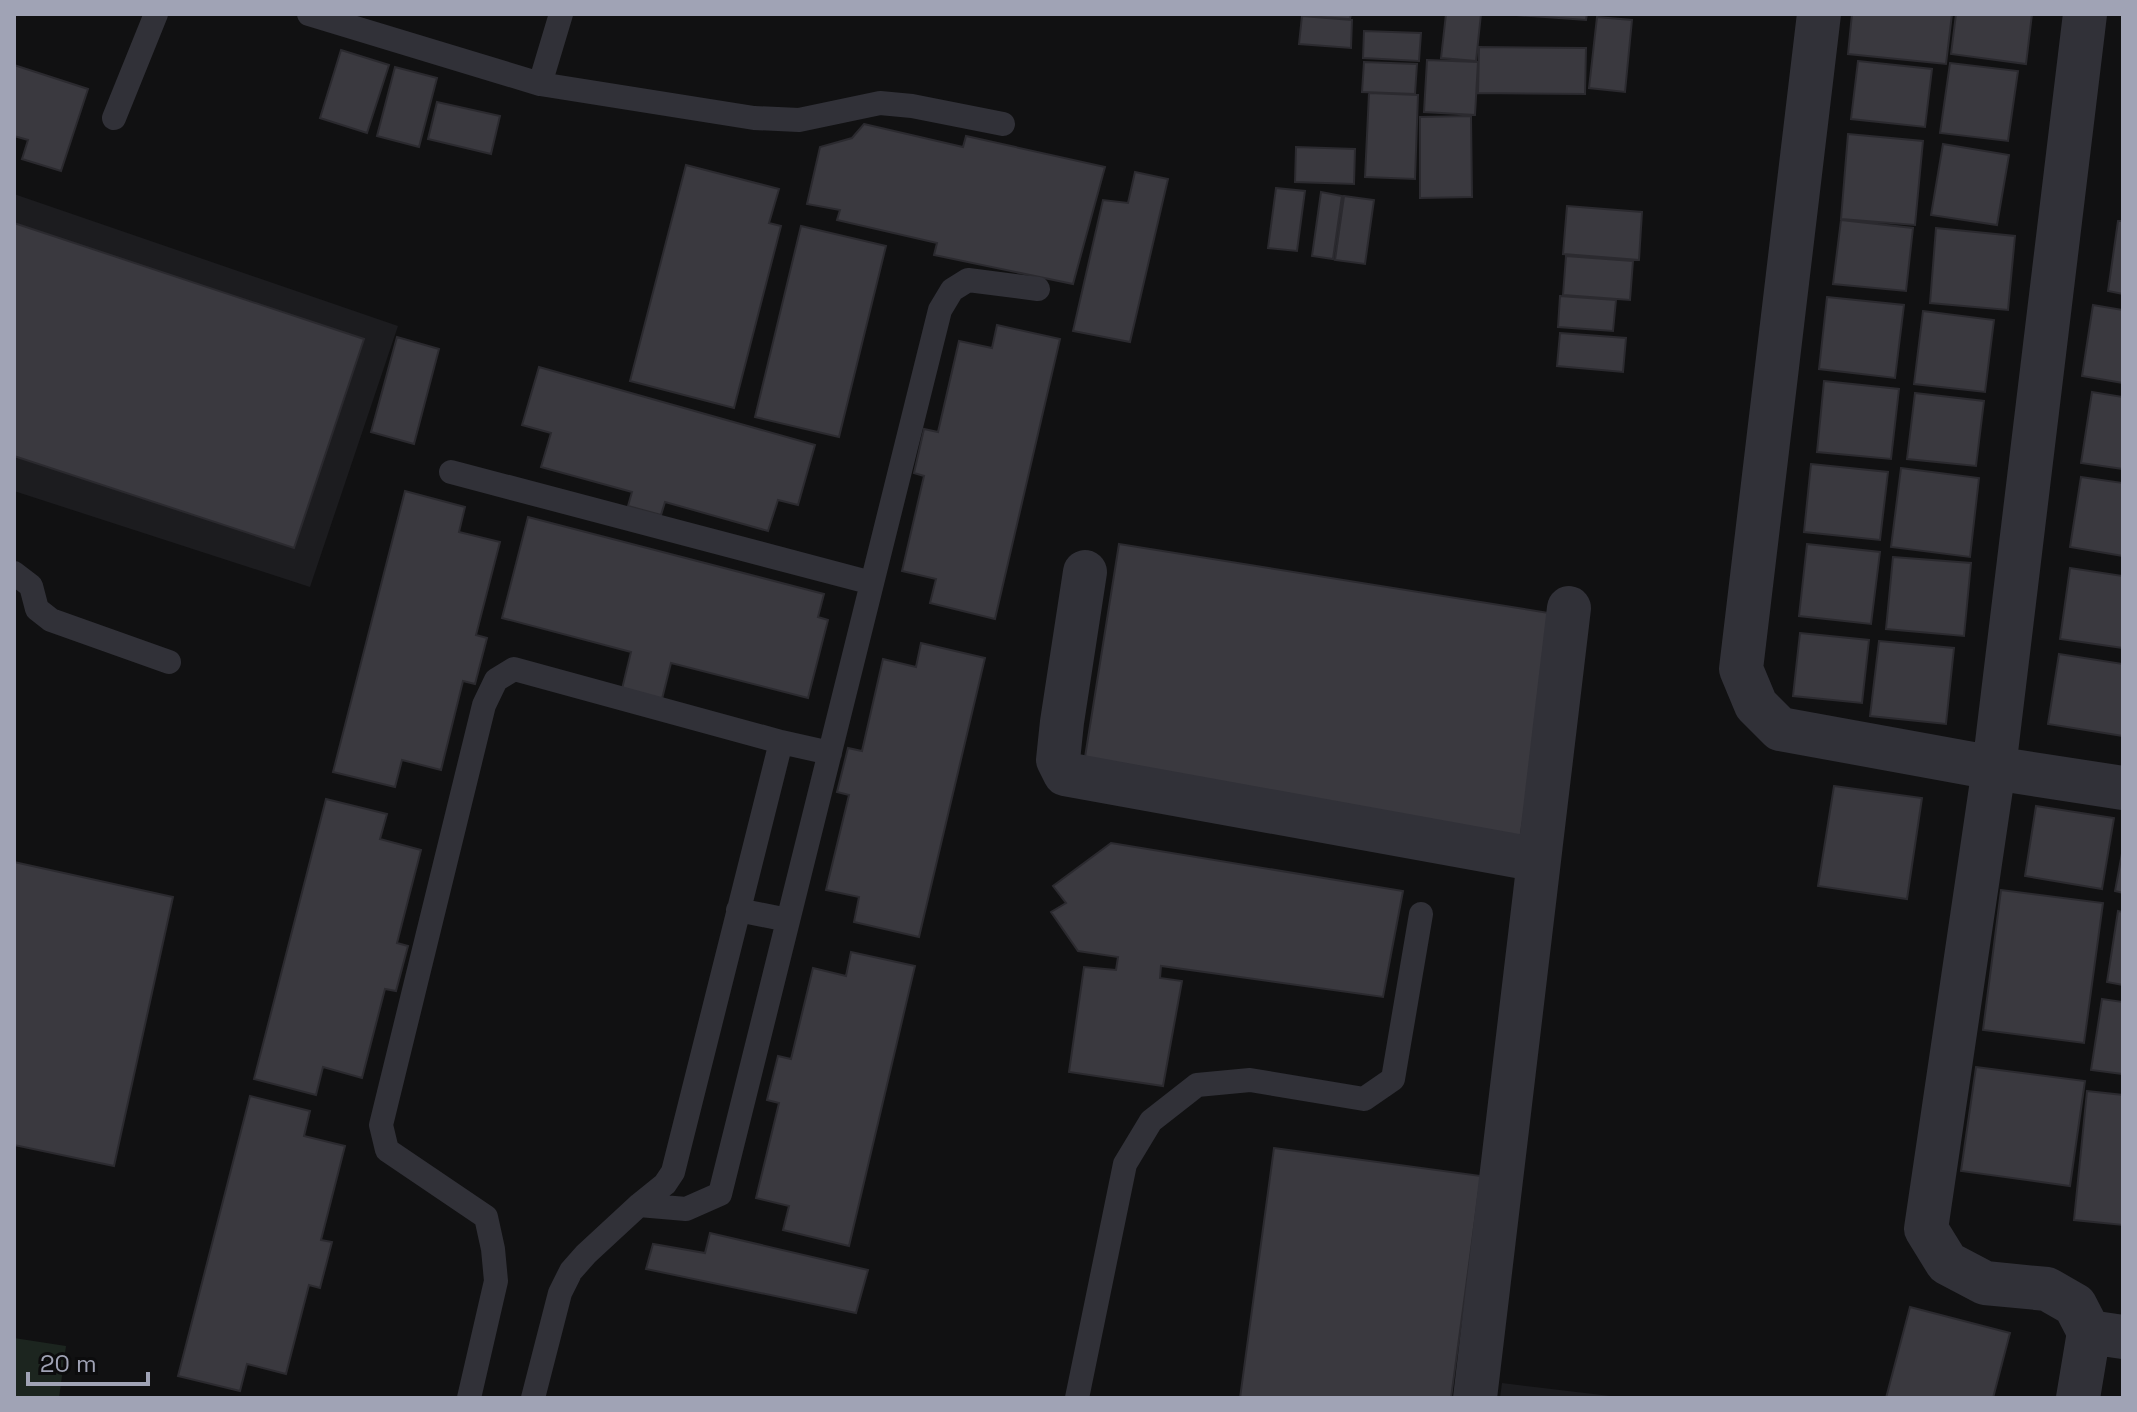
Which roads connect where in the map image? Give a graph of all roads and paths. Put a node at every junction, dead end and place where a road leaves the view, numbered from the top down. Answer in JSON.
{"nodes":[{"id":1,"x":156,"y":14,"type":"edge"},
{"id":2,"x":309,"y":14,"type":"edge"},
{"id":3,"x":561,"y":14,"type":"edge"},
{"id":4,"x":1819,"y":14,"type":"edge"},
{"id":5,"x":2085,"y":14,"type":"edge"},
{"id":6,"x":540,"y":84,"type":"junction"},
{"id":7,"x":114,"y":118,"type":"dead end"},
{"id":8,"x":1003,"y":124,"type":"dead end"},
{"id":9,"x":1038,"y":289,"type":"dead end"},
{"id":10,"x":451,"y":472,"type":"dead end"},
{"id":11,"x":1085,"y":572,"type":"dead end"},
{"id":12,"x":14,"y":573,"type":"edge"},
{"id":13,"x":872,"y":583,"type":"junction"},
{"id":14,"x":1569,"y":608,"type":"dead end"},
{"id":15,"x":169,"y":662,"type":"dead end"},
{"id":16,"x":781,"y":742,"type":"junction"},
{"id":17,"x":830,"y":753,"type":"junction"},
{"id":18,"x":1994,"y":768,"type":"junction"},
{"id":19,"x":2123,"y":788,"type":"edge"},
{"id":20,"x":1539,"y":860,"type":"junction"},
{"id":21,"x":738,"y":910,"type":"junction"},
{"id":22,"x":1421,"y":914,"type":"dead end"},
{"id":23,"x":788,"y":920,"type":"junction"},
{"id":24,"x":639,"y":1205,"type":"junction"},
{"id":25,"x":2106,"y":1335,"type":"edge"},
{"id":26,"x":469,"y":1398,"type":"edge"},
{"id":27,"x":533,"y":1398,"type":"edge"},
{"id":28,"x":1077,"y":1398,"type":"edge"},
{"id":29,"x":1475,"y":1398,"type":"edge"},
{"id":30,"x":2078,"y":1398,"type":"edge"}],
"edges":[{"from":1,"to":7,"type":"lane"},
{"from":2,"to":6,"type":"lane"},
{"from":3,"to":6,"type":"lane"},
{"from":4,"to":18,"type":"street"},
{"from":5,"to":18,"type":"street"},
{"from":6,"to":8,"type":"lane"},
{"from":9,"to":13,"type":"lane"},
{"from":10,"to":13,"type":"lane"},
{"from":11,"to":20,"type":"street"},
{"from":12,"to":15,"type":"lane"},
{"from":13,"to":17,"type":"lane"},
{"from":14,"to":20,"type":"street"},
{"from":16,"to":17,"type":"lane"},
{"from":16,"to":21,"type":"lane"},
{"from":16,"to":26,"type":"lane"},
{"from":17,"to":23,"type":"lane"},
{"from":18,"to":19,"type":"street"},
{"from":18,"to":25,"type":"street"},
{"from":20,"to":29,"type":"street"},
{"from":21,"to":23,"type":"lane"},
{"from":21,"to":24,"type":"lane"},
{"from":22,"to":28,"type":"lane"},
{"from":23,"to":24,"type":"lane"},
{"from":24,"to":27,"type":"lane"},
{"from":25,"to":30,"type":"street"}]}
